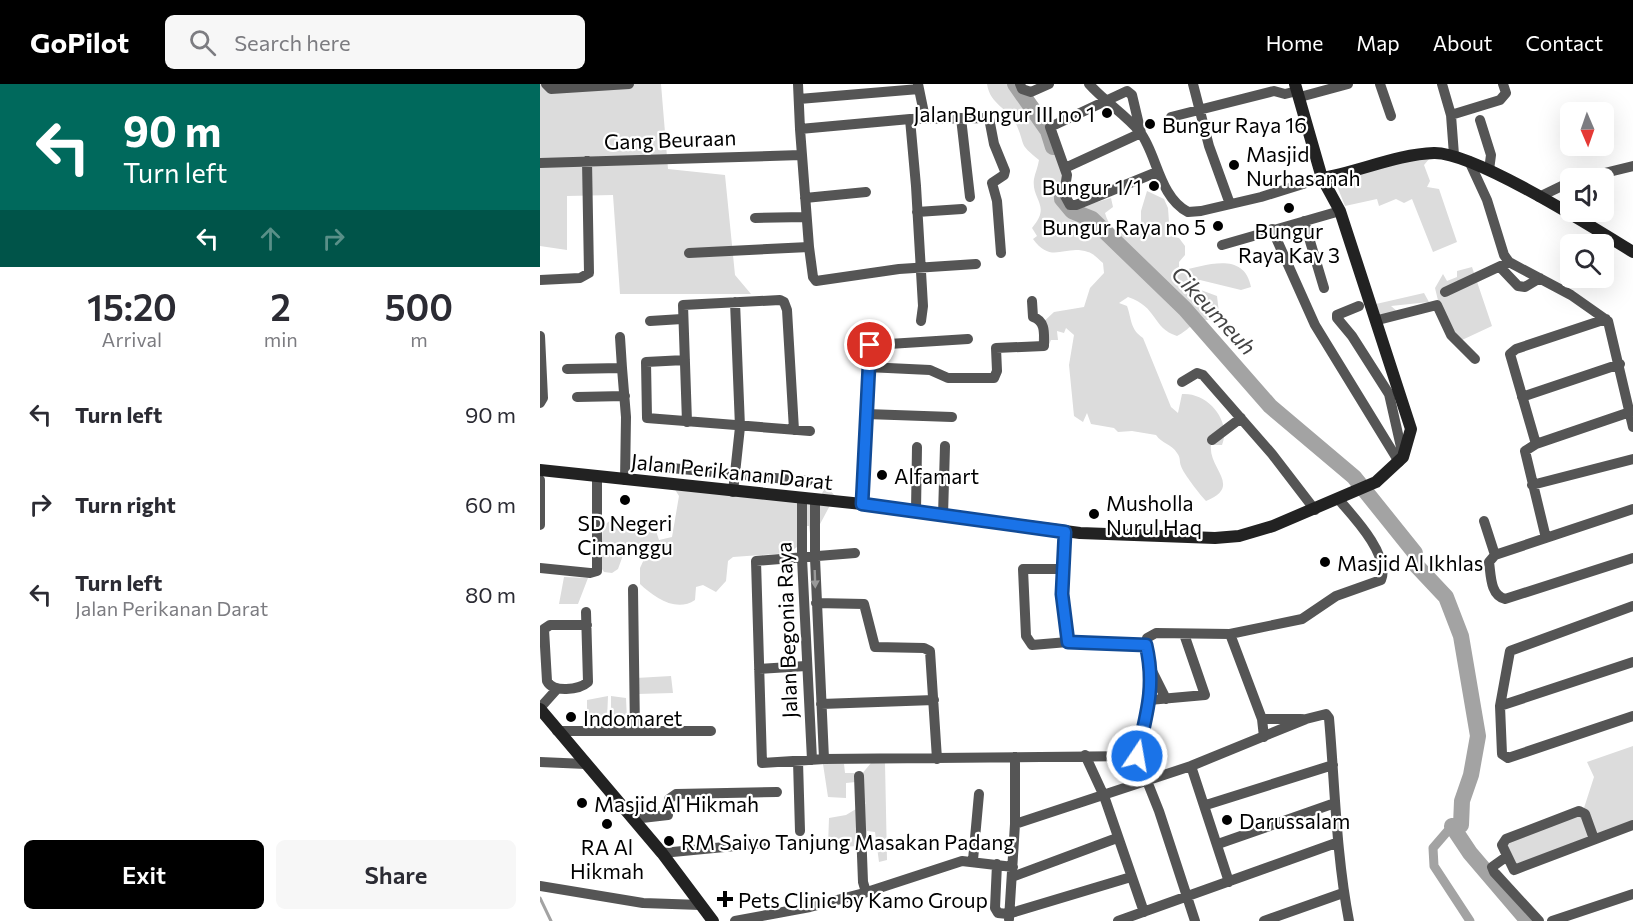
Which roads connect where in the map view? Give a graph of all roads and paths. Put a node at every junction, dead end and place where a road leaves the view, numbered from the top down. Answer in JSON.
{"nodes":[{"id":1,"x":546,"y":84,"type":"edge"},
{"id":2,"x":629,"y":84,"type":"edge"},
{"id":3,"x":798,"y":84,"type":"edge"},
{"id":4,"x":1020,"y":84,"type":"edge"},
{"id":5,"x":1049,"y":84,"type":"edge"},
{"id":6,"x":1089,"y":84,"type":"edge"},
{"id":7,"x":1193,"y":84,"type":"edge"},
{"id":8,"x":1348,"y":84,"type":"edge"},
{"id":9,"x":1380,"y":84,"type":"edge"},
{"id":10,"x":1442,"y":84,"type":"edge"},
{"id":11,"x":1503,"y":84,"type":"edge"},
{"id":12,"x":918,"y":86,"type":"edge"},
{"id":13,"x":1297,"y":91,"type":"edge"},
{"id":14,"x":799,"y":99,"type":"junction"},
{"id":15,"x":1104,"y":101,"type":"junction"},
{"id":16,"x":1199,"y":110,"type":"junction"},
{"id":17,"x":1391,"y":116,"type":"dead end"},
{"id":18,"x":1451,"y":116,"type":"junction"},
{"id":19,"x":1171,"y":117,"type":"dead end"},
{"id":20,"x":925,"y":118,"type":"junction"},
{"id":21,"x":961,"y":118,"type":"junction"},
{"id":22,"x":910,"y":119,"type":"junction"},
{"id":23,"x":1480,"y":120,"type":"dead end"},
{"id":24,"x":800,"y":129,"type":"junction"},
{"id":25,"x":1141,"y":133,"type":"junction"},
{"id":26,"x":801,"y":151,"type":"junction"},
{"id":27,"x":1454,"y":155,"type":"junction"},
{"id":28,"x":587,"y":161,"type":"junction"},
{"id":29,"x":1469,"y":161,"type":"junction"},
{"id":30,"x":540,"y":163,"type":"edge"},
{"id":31,"x":1633,"y":166,"type":"edge"},
{"id":32,"x":1065,"y":168,"type":"junction"},
{"id":33,"x":1489,"y":170,"type":"junction"},
{"id":34,"x":1614,"y":171,"type":"edge"},
{"id":35,"x":1156,"y":172,"type":"junction"},
{"id":36,"x":1322,"y":178,"type":"junction"},
{"id":37,"x":1560,"y":187,"type":"edge"},
{"id":38,"x":866,"y":192,"type":"dead end"},
{"id":39,"x":970,"y":197,"type":"dead end"},
{"id":40,"x":1539,"y":197,"type":"junction"},
{"id":41,"x":805,"y":198,"type":"junction"},
{"id":42,"x":1230,"y":204,"type":"junction"},
{"id":43,"x":962,"y":209,"type":"dead end"},
{"id":44,"x":1340,"y":211,"type":"junction"},
{"id":45,"x":917,"y":212,"type":"junction"},
{"id":46,"x":806,"y":217,"type":"junction"},
{"id":47,"x":754,"y":218,"type":"dead end"},
{"id":48,"x":1304,"y":221,"type":"junction"},
{"id":49,"x":1272,"y":229,"type":"junction"},
{"id":50,"x":1222,"y":245,"type":"dead end"},
{"id":51,"x":809,"y":247,"type":"junction"},
{"id":52,"x":1633,"y":252,"type":"edge"},
{"id":53,"x":690,"y":253,"type":"dead end"},
{"id":54,"x":1001,"y":253,"type":"dead end"},
{"id":55,"x":976,"y":264,"type":"dead end"},
{"id":56,"x":1505,"y":265,"type":"junction"},
{"id":57,"x":919,"y":268,"type":"junction"},
{"id":58,"x":1540,"y":278,"type":"junction"},
{"id":59,"x":540,"y":280,"type":"edge"},
{"id":60,"x":1324,"y":288,"type":"dead end"},
{"id":61,"x":1445,"y":292,"type":"dead end"},
{"id":62,"x":735,"y":302,"type":"junction"},
{"id":63,"x":1032,"y":302,"type":"dead end"},
{"id":64,"x":1359,"y":306,"type":"dead end"},
{"id":65,"x":682,"y":319,"type":"junction"},
{"id":66,"x":1606,"y":319,"type":"junction"},
{"id":67,"x":1378,"y":320,"type":"junction"},
{"id":68,"x":650,"y":321,"type":"dead end"},
{"id":69,"x":921,"y":321,"type":"dead end"},
{"id":70,"x":540,"y":336,"type":"edge"},
{"id":71,"x":620,"y":337,"type":"dead end"},
{"id":72,"x":968,"y":339,"type":"dead end"},
{"id":73,"x":1475,"y":359,"type":"dead end"},
{"id":74,"x":685,"y":360,"type":"junction"},
{"id":75,"x":1620,"y":364,"type":"junction"},
{"id":76,"x":867,"y":367,"type":"junction"},
{"id":77,"x":622,"y":368,"type":"junction"},
{"id":78,"x":567,"y":369,"type":"dead end"},
{"id":79,"x":1182,"y":382,"type":"dead end"},
{"id":80,"x":625,"y":396,"type":"junction"},
{"id":81,"x":1522,"y":396,"type":"junction"},
{"id":82,"x":577,"y":397,"type":"dead end"},
{"id":83,"x":540,"y":403,"type":"edge"},
{"id":84,"x":1630,"y":412,"type":"junction"},
{"id":85,"x":866,"y":414,"type":"junction"},
{"id":86,"x":952,"y":417,"type":"dead end"},
{"id":87,"x":1241,"y":418,"type":"junction"},
{"id":88,"x":687,"y":422,"type":"junction"},
{"id":89,"x":740,"y":427,"type":"junction"},
{"id":90,"x":1633,"y":427,"type":"edge"},
{"id":91,"x":794,"y":430,"type":"junction"},
{"id":92,"x":810,"y":431,"type":"dead end"},
{"id":93,"x":1212,"y":440,"type":"dead end"},
{"id":94,"x":1536,"y":444,"type":"junction"},
{"id":95,"x":945,"y":446,"type":"dead end"},
{"id":96,"x":917,"y":447,"type":"dead end"},
{"id":97,"x":1401,"y":459,"type":"junction"},
{"id":98,"x":1633,"y":459,"type":"edge"},
{"id":99,"x":660,"y":467,"type":"dead end"},
{"id":100,"x":540,"y":470,"type":"edge"},
{"id":101,"x":736,"y":475,"type":"junction"},
{"id":102,"x":597,"y":477,"type":"junction"},
{"id":103,"x":540,"y":480,"type":"edge"},
{"id":104,"x":625,"y":480,"type":"junction"},
{"id":105,"x":808,"y":481,"type":"dead end"},
{"id":106,"x":1536,"y":484,"type":"junction"},
{"id":107,"x":733,"y":492,"type":"junction"},
{"id":108,"x":809,"y":499,"type":"junction"},
{"id":109,"x":1339,"y":500,"type":"junction"},
{"id":110,"x":862,"y":504,"type":"junction"},
{"id":111,"x":1633,"y":509,"type":"edge"},
{"id":112,"x":1315,"y":510,"type":"junction"},
{"id":113,"x":916,"y":511,"type":"junction"},
{"id":114,"x":943,"y":516,"type":"junction"},
{"id":115,"x":1484,"y":521,"type":"dead end"},
{"id":116,"x":540,"y":525,"type":"edge"},
{"id":117,"x":1065,"y":532,"type":"junction"},
{"id":118,"x":1546,"y":538,"type":"junction"},
{"id":119,"x":855,"y":554,"type":"dead end"},
{"id":120,"x":1495,"y":555,"type":"junction"},
{"id":121,"x":802,"y":558,"type":"junction"},
{"id":122,"x":815,"y":558,"type":"junction"},
{"id":123,"x":1633,"y":558,"type":"edge"},
{"id":124,"x":540,"y":568,"type":"edge"},
{"id":125,"x":1062,"y":569,"type":"junction"},
{"id":126,"x":633,"y":589,"type":"dead end"},
{"id":127,"x":816,"y":603,"type":"junction"},
{"id":128,"x":1632,"y":607,"type":"edge"},
{"id":129,"x":586,"y":612,"type":"dead end"},
{"id":130,"x":1633,"y":620,"type":"edge"},
{"id":131,"x":587,"y":626,"type":"junction"},
{"id":132,"x":1184,"y":634,"type":"junction"},
{"id":133,"x":1230,"y":634,"type":"junction"},
{"id":134,"x":1068,"y":642,"type":"junction"},
{"id":135,"x":1146,"y":645,"type":"junction"},
{"id":136,"x":1633,"y":662,"type":"edge"},
{"id":137,"x":806,"y":666,"type":"junction"},
{"id":138,"x":759,"y":669,"type":"junction"},
{"id":139,"x":1152,"y":670,"type":"junction"},
{"id":140,"x":557,"y":689,"type":"junction"},
{"id":141,"x":1166,"y":699,"type":"junction"},
{"id":142,"x":934,"y":700,"type":"junction"},
{"id":143,"x":1149,"y":700,"type":"junction"},
{"id":144,"x":821,"y":704,"type":"junction"},
{"id":145,"x":1500,"y":706,"type":"junction"},
{"id":146,"x":540,"y":708,"type":"edge"},
{"id":147,"x":1633,"y":716,"type":"edge"},
{"id":148,"x":1262,"y":719,"type":"junction"},
{"id":149,"x":1306,"y":719,"type":"junction"},
{"id":150,"x":557,"y":731,"type":"junction"},
{"id":151,"x":635,"y":731,"type":"junction"},
{"id":152,"x":711,"y":731,"type":"dead end"},
{"id":153,"x":1264,"y":736,"type":"junction"},
{"id":154,"x":1085,"y":755,"type":"junction"},
{"id":155,"x":1137,"y":756,"type":"junction"},
{"id":156,"x":1015,"y":757,"type":"junction"},
{"id":157,"x":824,"y":759,"type":"junction"},
{"id":158,"x":937,"y":759,"type":"junction"},
{"id":159,"x":812,"y":760,"type":"junction"},
{"id":160,"x":798,"y":761,"type":"junction"},
{"id":161,"x":540,"y":762,"type":"edge"},
{"id":162,"x":586,"y":764,"type":"junction"},
{"id":163,"x":1333,"y":765,"type":"junction"},
{"id":164,"x":1191,"y":766,"type":"junction"},
{"id":165,"x":859,"y":776,"type":"dead end"},
{"id":166,"x":1145,"y":781,"type":"junction"},
{"id":167,"x":777,"y":792,"type":"dead end"},
{"id":168,"x":979,"y":794,"type":"dead end"},
{"id":169,"x":1104,"y":796,"type":"junction"},
{"id":170,"x":1335,"y":803,"type":"junction"},
{"id":171,"x":1206,"y":805,"type":"junction"},
{"id":172,"x":633,"y":819,"type":"junction"},
{"id":173,"x":1015,"y":824,"type":"junction"},
{"id":174,"x":1633,"y":825,"type":"edge"},
{"id":175,"x":800,"y":831,"type":"dead end"},
{"id":176,"x":1117,"y":838,"type":"junction"},
{"id":177,"x":1594,"y":839,"type":"junction"},
{"id":178,"x":766,"y":843,"type":"dead end"},
{"id":179,"x":1336,"y":843,"type":"junction"},
{"id":180,"x":1218,"y":844,"type":"junction"},
{"id":181,"x":662,"y":853,"type":"junction"},
{"id":182,"x":1506,"y":857,"type":"junction"},
{"id":183,"x":973,"y":860,"type":"junction"},
{"id":184,"x":997,"y":864,"type":"junction"},
{"id":185,"x":1012,"y":872,"type":"junction"},
{"id":186,"x":1131,"y":877,"type":"junction"},
{"id":187,"x":1229,"y":882,"type":"junction"},
{"id":188,"x":540,"y":886,"type":"edge"},
{"id":189,"x":866,"y":892,"type":"junction"},
{"id":190,"x":1343,"y":893,"type":"junction"},
{"id":191,"x":1633,"y":894,"type":"edge"},
{"id":192,"x":1188,"y":898,"type":"junction"},
{"id":193,"x":701,"y":905,"type":"junction"},
{"id":194,"x":1144,"y":912,"type":"junction"},
{"id":195,"x":1009,"y":918,"type":"edge"},
{"id":196,"x":713,"y":921,"type":"edge"},
{"id":197,"x":735,"y":921,"type":"edge"},
{"id":198,"x":1118,"y":921,"type":"edge"},
{"id":199,"x":1195,"y":921,"type":"edge"},
{"id":200,"x":1264,"y":921,"type":"edge"},
{"id":201,"x":1349,"y":921,"type":"edge"},
{"id":202,"x":1539,"y":921,"type":"edge"},
{"id":203,"x":1552,"y":921,"type":"edge"}],
"edges":[{"from":1,"to":2,"type":"street"},
{"from":3,"to":14,"type":"street"},
{"from":4,"to":5,"type":"street"},
{"from":6,"to":15,"type":"street"},
{"from":7,"to":16,"type":"street"},
{"from":8,"to":13,"type":"street"},
{"from":9,"to":17,"type":"street"},
{"from":10,"to":18,"type":"street"},
{"from":11,"to":18,"type":"street"},
{"from":12,"to":14,"type":"street"},
{"from":12,"to":20,"type":"street"},
{"from":13,"to":16,"type":"street"},
{"from":13,"to":36,"type":"street"},
{"from":14,"to":24,"type":"street"},
{"from":15,"to":25,"type":"street"},
{"from":15,"to":25,"type":"street"},
{"from":15,"to":32,"type":"street"},
{"from":16,"to":19,"type":"street"},
{"from":16,"to":42,"type":"street"},
{"from":18,"to":27,"type":"street"},
{"from":20,"to":21,"type":"street"},
{"from":20,"to":22,"type":"street"},
{"from":21,"to":39,"type":"street"},
{"from":21,"to":54,"type":"street"},
{"from":22,"to":24,"type":"street"},
{"from":22,"to":45,"type":"street"},
{"from":23,"to":33,"type":"street"},
{"from":24,"to":26,"type":"street"},
{"from":25,"to":32,"type":"street"},
{"from":25,"to":35,"type":"street"},
{"from":26,"to":28,"type":"street","name":"Gang Beuraan"},
{"from":26,"to":41,"type":"street"},
{"from":27,"to":29,"type":"street"},
{"from":27,"to":36,"type":"street"},
{"from":28,"to":30,"type":"street","name":"Gang Beuraan"},
{"from":28,"to":59,"type":"street"},
{"from":29,"to":33,"type":"street"},
{"from":29,"to":56,"type":"street"},
{"from":31,"to":34,"type":"street"},
{"from":32,"to":35,"type":"street"},
{"from":33,"to":40,"type":"street"},
{"from":35,"to":42,"type":"street"},
{"from":36,"to":42,"type":"street"},
{"from":36,"to":44,"type":"street"},
{"from":37,"to":40,"type":"street"},
{"from":38,"to":41,"type":"street"},
{"from":40,"to":52,"type":"street"},
{"from":41,"to":46,"type":"street"},
{"from":43,"to":45,"type":"street"},
{"from":44,"to":48,"type":"street"},
{"from":44,"to":67,"type":"street"},
{"from":45,"to":57,"type":"street"},
{"from":46,"to":47,"type":"street"},
{"from":46,"to":51,"type":"street"},
{"from":48,"to":49,"type":"street"},
{"from":48,"to":60,"type":"street"},
{"from":49,"to":50,"type":"street"},
{"from":49,"to":97,"type":"street"},
{"from":51,"to":53,"type":"street"},
{"from":51,"to":57,"type":"street"},
{"from":55,"to":57,"type":"street"},
{"from":56,"to":58,"type":"street"},
{"from":56,"to":58,"type":"street"},
{"from":56,"to":61,"type":"street"},
{"from":57,"to":69,"type":"street"},
{"from":58,"to":66,"type":"street"},
{"from":62,"to":65,"type":"street"},
{"from":62,"to":89,"type":"street"},
{"from":62,"to":91,"type":"street"},
{"from":63,"to":76,"type":"street"},
{"from":64,"to":97,"type":"street"},
{"from":65,"to":68,"type":"street"},
{"from":65,"to":74,"type":"street"},
{"from":66,"to":75,"type":"street"},
{"from":66,"to":81,"type":"street"},
{"from":67,"to":73,"type":"street"},
{"from":67,"to":97,"type":"street"},
{"from":70,"to":83,"type":"street"},
{"from":71,"to":77,"type":"street"},
{"from":72,"to":76,"type":"street"},
{"from":74,"to":88,"type":"street"},
{"from":74,"to":88,"type":"street"},
{"from":75,"to":81,"type":"street"},
{"from":75,"to":84,"type":"street"},
{"from":76,"to":85,"type":"street"},
{"from":77,"to":78,"type":"street"},
{"from":77,"to":80,"type":"street"},
{"from":79,"to":87,"type":"street"},
{"from":80,"to":82,"type":"street"},
{"from":80,"to":104,"type":"street"},
{"from":81,"to":94,"type":"street"},
{"from":84,"to":90,"type":"street"},
{"from":84,"to":94,"type":"street"},
{"from":85,"to":86,"type":"street"},
{"from":85,"to":110,"type":"street"},
{"from":87,"to":93,"type":"street"},
{"from":87,"to":112,"type":"street"},
{"from":88,"to":89,"type":"street"},
{"from":89,"to":91,"type":"street"},
{"from":89,"to":101,"type":"street"},
{"from":91,"to":92,"type":"street"},
{"from":94,"to":106,"type":"street"},
{"from":95,"to":114,"type":"street"},
{"from":96,"to":113,"type":"street"},
{"from":97,"to":109,"type":"street","name":"Jalan Perikanan Darat"},
{"from":98,"to":106,"type":"street"},
{"from":99,"to":101,"type":"street"},
{"from":100,"to":102,"type":"street","name":"Jalan Perikanan Darat"},
{"from":101,"to":105,"type":"street"},
{"from":101,"to":107,"type":"street"},
{"from":102,"to":104,"type":"street","name":"Jalan Perikanan Darat"},
{"from":102,"to":124,"type":"street"},
{"from":103,"to":116,"type":"street"},
{"from":104,"to":107,"type":"street","name":"Jalan Perikanan Darat"},
{"from":106,"to":118,"type":"street"},
{"from":107,"to":108,"type":"street","name":"Jalan Perikanan Darat"},
{"from":108,"to":110,"type":"street","name":"Jalan Perikanan Darat"},
{"from":108,"to":121,"type":"street","name":"Jalan Begonia Raya"},
{"from":108,"to":122,"type":"street","name":"Jalan Begonia Raya"},
{"from":109,"to":112,"type":"street","name":"Jalan Perikanan Darat"},
{"from":109,"to":133,"type":"street"},
{"from":110,"to":113,"type":"street","name":"Jalan Perikanan Darat"},
{"from":111,"to":118,"type":"street"},
{"from":112,"to":117,"type":"street","name":"Jalan Perikanan Darat"},
{"from":113,"to":114,"type":"street","name":"Jalan Perikanan Darat"},
{"from":114,"to":117,"type":"street","name":"Jalan Perikanan Darat"},
{"from":115,"to":120,"type":"street"},
{"from":117,"to":125,"type":"street"},
{"from":118,"to":120,"type":"street"},
{"from":119,"to":122,"type":"street"},
{"from":120,"to":123,"type":"street"},
{"from":121,"to":122,"type":"street"},
{"from":121,"to":137,"type":"street","name":"Jalan Begonia Raya"},
{"from":121,"to":138,"type":"street"},
{"from":122,"to":127,"type":"street","name":"Jalan Begonia Raya","one_way":true},
{"from":125,"to":134,"type":"street"},
{"from":125,"to":134,"type":"street"},
{"from":126,"to":151,"type":"street"},
{"from":127,"to":142,"type":"street"},
{"from":127,"to":144,"type":"street","name":"Jalan Begonia Raya"},
{"from":128,"to":130,"type":"street"},
{"from":128,"to":145,"type":"street"},
{"from":129,"to":131,"type":"street"},
{"from":131,"to":140,"type":"street"},
{"from":131,"to":140,"type":"street"},
{"from":132,"to":133,"type":"street"},
{"from":132,"to":135,"type":"street"},
{"from":132,"to":141,"type":"street"},
{"from":133,"to":148,"type":"street"},
{"from":134,"to":135,"type":"street"},
{"from":135,"to":139,"type":"street"},
{"from":136,"to":145,"type":"street"},
{"from":137,"to":138,"type":"street"},
{"from":137,"to":159,"type":"street","name":"Jalan Begonia Raya"},
{"from":138,"to":160,"type":"street"},
{"from":139,"to":141,"type":"street"},
{"from":139,"to":143,"type":"street"},
{"from":140,"to":146,"type":"street"},
{"from":141,"to":143,"type":"street"},
{"from":142,"to":144,"type":"street"},
{"from":142,"to":158,"type":"street"},
{"from":143,"to":155,"type":"street"},
{"from":144,"to":157,"type":"street","name":"Jalan Begonia Raya"},
{"from":145,"to":147,"type":"street"},
{"from":146,"to":150,"type":"street"},
{"from":148,"to":149,"type":"street"},
{"from":148,"to":153,"type":"street"},
{"from":149,"to":153,"type":"street"},
{"from":149,"to":163,"type":"street"},
{"from":150,"to":151,"type":"street"},
{"from":150,"to":162,"type":"street"},
{"from":151,"to":152,"type":"street"},
{"from":153,"to":164,"type":"street"},
{"from":154,"to":155,"type":"street"},
{"from":154,"to":156,"type":"street"},
{"from":154,"to":169,"type":"street"},
{"from":155,"to":166,"type":"street"},
{"from":156,"to":158,"type":"street"},
{"from":156,"to":173,"type":"street"},
{"from":157,"to":158,"type":"street"},
{"from":157,"to":159,"type":"street"},
{"from":159,"to":160,"type":"street"},
{"from":160,"to":175,"type":"street"},
{"from":161,"to":162,"type":"street"},
{"from":162,"to":172,"type":"street"},
{"from":163,"to":170,"type":"street"},
{"from":163,"to":171,"type":"street"},
{"from":164,"to":166,"type":"street"},
{"from":164,"to":171,"type":"street"},
{"from":165,"to":189,"type":"street"},
{"from":166,"to":169,"type":"street"},
{"from":166,"to":192,"type":"street"},
{"from":167,"to":172,"type":"street"},
{"from":168,"to":183,"type":"street"},
{"from":169,"to":173,"type":"street"},
{"from":169,"to":176,"type":"street"},
{"from":170,"to":179,"type":"street"},
{"from":170,"to":180,"type":"street"},
{"from":171,"to":180,"type":"street"},
{"from":172,"to":181,"type":"street"},
{"from":173,"to":185,"type":"street"},
{"from":174,"to":177,"type":"street"},
{"from":176,"to":185,"type":"street"},
{"from":176,"to":186,"type":"street"},
{"from":177,"to":182,"type":"street"},
{"from":177,"to":182,"type":"street"},
{"from":178,"to":181,"type":"street"},
{"from":179,"to":187,"type":"street"},
{"from":179,"to":190,"type":"street"},
{"from":180,"to":187,"type":"street"},
{"from":181,"to":193,"type":"street"},
{"from":182,"to":202,"type":"street"},
{"from":183,"to":184,"type":"street"},
{"from":183,"to":189,"type":"street"},
{"from":184,"to":185,"type":"street"},
{"from":184,"to":195,"type":"street"},
{"from":185,"to":195,"type":"street"},
{"from":186,"to":194,"type":"street"},
{"from":186,"to":195,"type":"street"},
{"from":187,"to":192,"type":"street"},
{"from":188,"to":193,"type":"street"},
{"from":189,"to":197,"type":"street"},
{"from":190,"to":200,"type":"street"},
{"from":190,"to":201,"type":"street"},
{"from":191,"to":203,"type":"street"},
{"from":192,"to":194,"type":"street"},
{"from":192,"to":199,"type":"street"},
{"from":193,"to":196,"type":"street"},
{"from":194,"to":198,"type":"street"}]}
